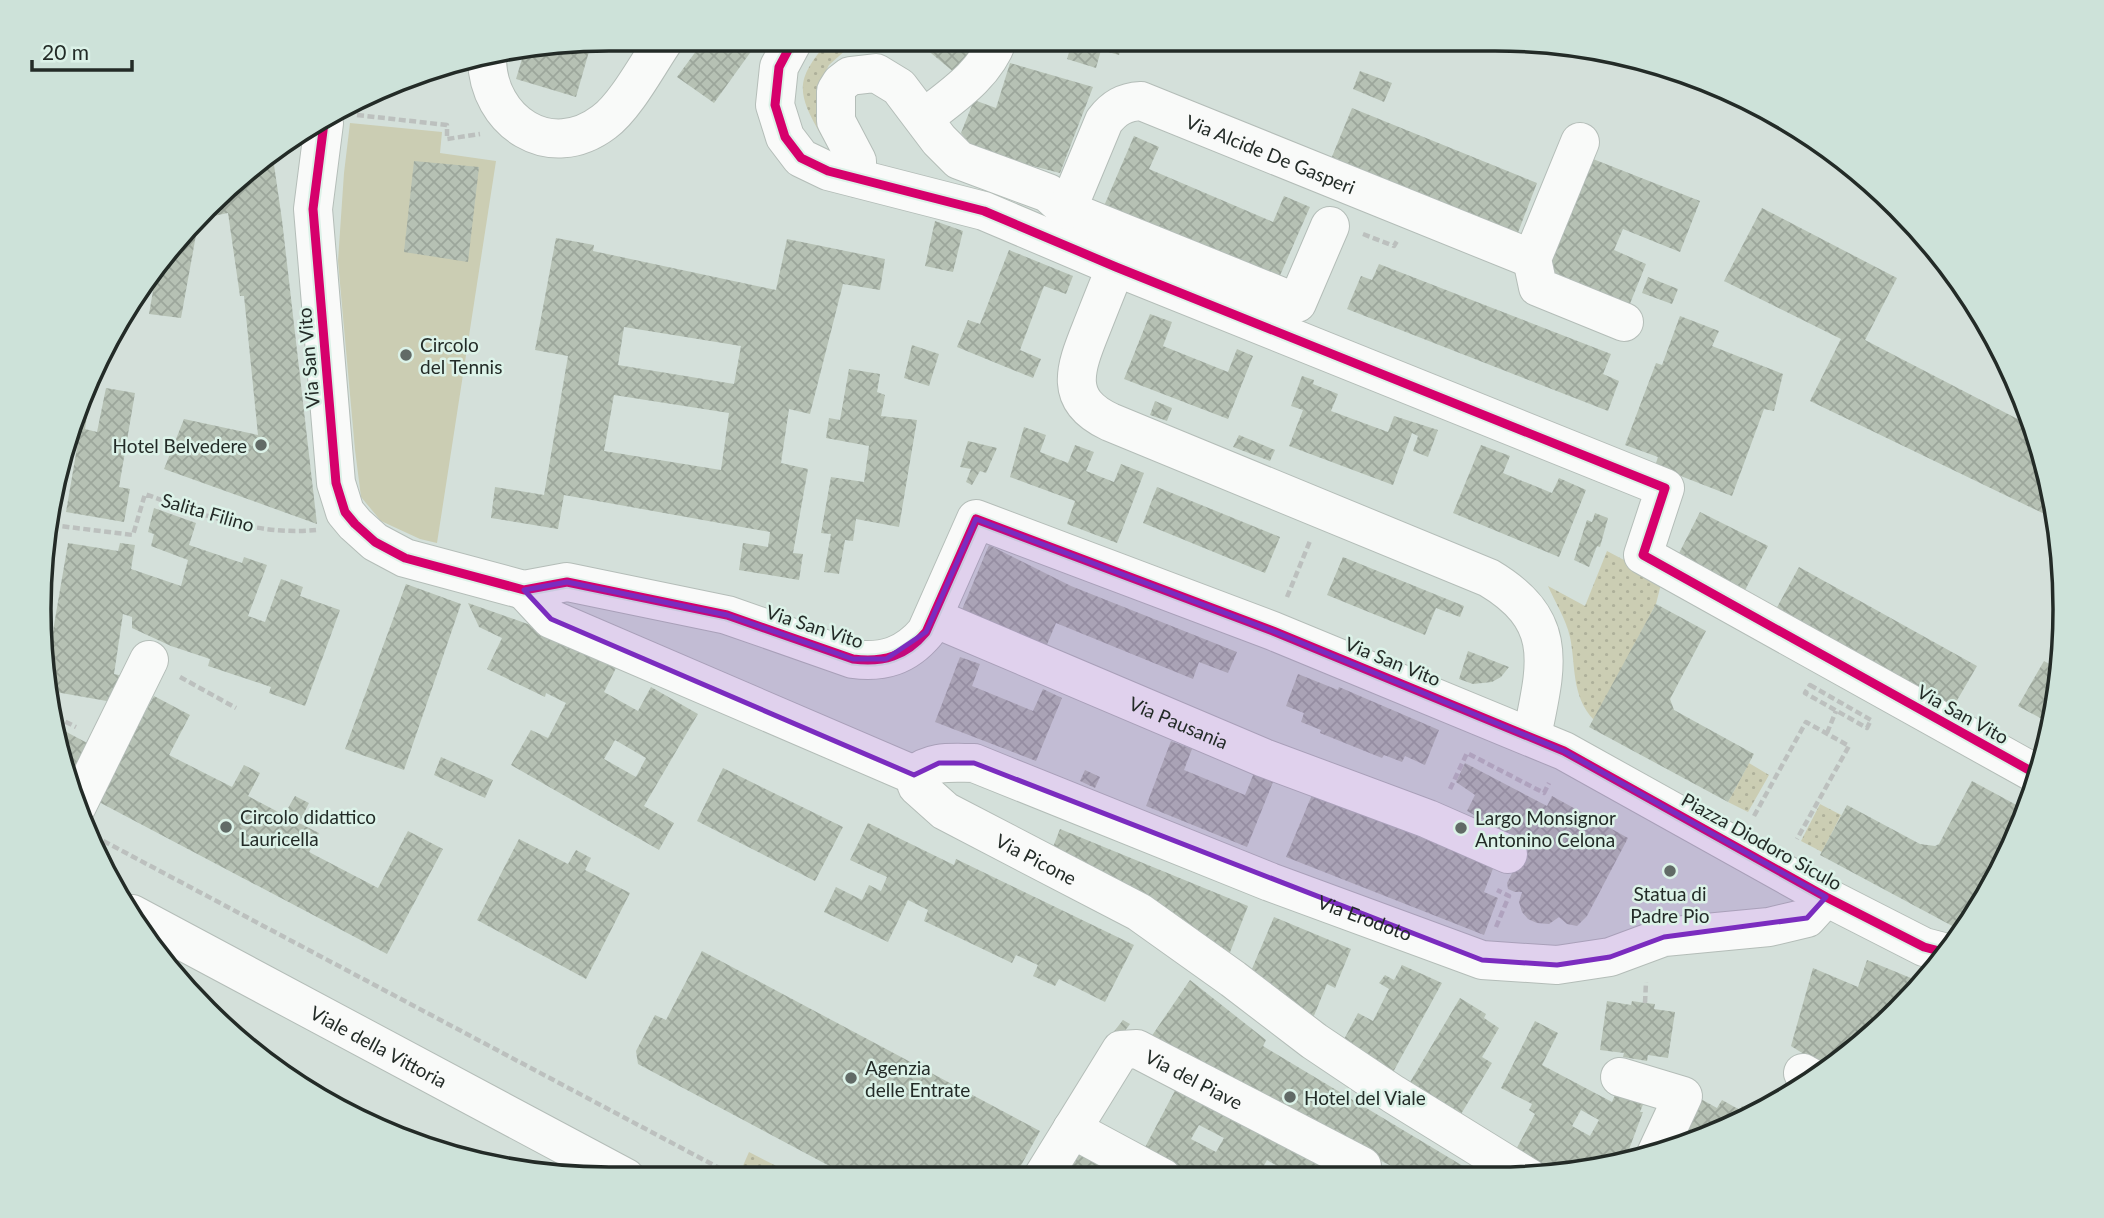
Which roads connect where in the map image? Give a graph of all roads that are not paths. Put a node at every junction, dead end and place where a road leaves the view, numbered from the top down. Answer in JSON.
{"nodes":[{"id":1,"x":656,"y":51,"type":"edge"},
{"id":2,"x":788,"y":51,"type":"edge"},
{"id":3,"x":994,"y":51,"type":"edge"},
{"id":4,"x":486,"y":65,"type":"edge"},
{"id":5,"x":924,"y":118,"type":"junction"},
{"id":6,"x":340,"y":121,"type":"edge"},
{"id":7,"x":1580,"y":142,"type":"dead end"},
{"id":8,"x":857,"y":178,"type":"junction"},
{"id":9,"x":1067,"y":210,"type":"junction"},
{"id":10,"x":1329,"y":226,"type":"dead end"},
{"id":11,"x":1532,"y":259,"type":"junction"},
{"id":12,"x":1116,"y":267,"type":"junction"},
{"id":13,"x":1624,"y":323,"type":"dead end"},
{"id":14,"x":524,"y":590,"type":"junction"},
{"id":15,"x":934,"y":618,"type":"junction"},
{"id":16,"x":149,"y":660,"type":"road end"},
{"id":17,"x":1548,"y":743,"type":"junction"},
{"id":18,"x":2029,"y":770,"type":"edge"},
{"id":19,"x":914,"y":775,"type":"junction"},
{"id":20,"x":83,"y":795,"type":"edge"},
{"id":21,"x":1508,"y":853,"type":"road end"},
{"id":22,"x":1826,"y":897,"type":"junction"},
{"id":23,"x":147,"y":922,"type":"edge"},
{"id":24,"x":1937,"y":950,"type":"edge"},
{"id":25,"x":1620,"y":1076,"type":"dead end"},
{"id":26,"x":1072,"y":1129,"type":"junction"},
{"id":27,"x":1662,"y":1141,"type":"edge"},
{"id":28,"x":605,"y":1167,"type":"edge"},
{"id":29,"x":1049,"y":1167,"type":"edge"},
{"id":30,"x":1143,"y":1167,"type":"edge"},
{"id":31,"x":1355,"y":1167,"type":"edge"},
{"id":32,"x":1510,"y":1167,"type":"edge"}],
"edges":[{"from":1,"to":4,"type":"street"},
{"from":2,"to":8,"type":"street"},
{"from":3,"to":5,"type":"street"},
{"from":5,"to":8,"type":"street"},
{"from":5,"to":9,"type":"street"},
{"from":6,"to":14,"type":"street","name":"Via San Vito"},
{"from":7,"to":11,"type":"street"},
{"from":8,"to":12,"type":"street"},
{"from":9,"to":10,"type":"street"},
{"from":9,"to":11,"type":"street","name":"Via Alcide De Gasperi"},
{"from":11,"to":13,"type":"street"},
{"from":12,"to":17,"type":"street"},
{"from":12,"to":18,"type":"street","name":"Via San Vito"},
{"from":14,"to":15,"type":"street","name":"Via San Vito"},
{"from":14,"to":19,"type":"street","name":"Via Picone"},
{"from":15,"to":17,"type":"street","name":"Via San Vito"},
{"from":15,"to":21,"type":"street","name":"Via Pausania"},
{"from":16,"to":20,"type":"street"},
{"from":17,"to":22,"type":"street","name":"Piazza Diodoro Siculo"},
{"from":19,"to":22,"type":"street","name":"Via Erodoto"},
{"from":19,"to":32,"type":"street","name":"Via Picone"},
{"from":22,"to":24,"type":"street","name":"Piazza Diodoro Siculo"},
{"from":23,"to":28,"type":"street","name":"Viale della Vittoria"},
{"from":25,"to":27,"type":"street"},
{"from":26,"to":29,"type":"street","name":"Via del Piave"},
{"from":26,"to":30,"type":"street"},
{"from":26,"to":31,"type":"street","name":"Via del Piave"}]}
